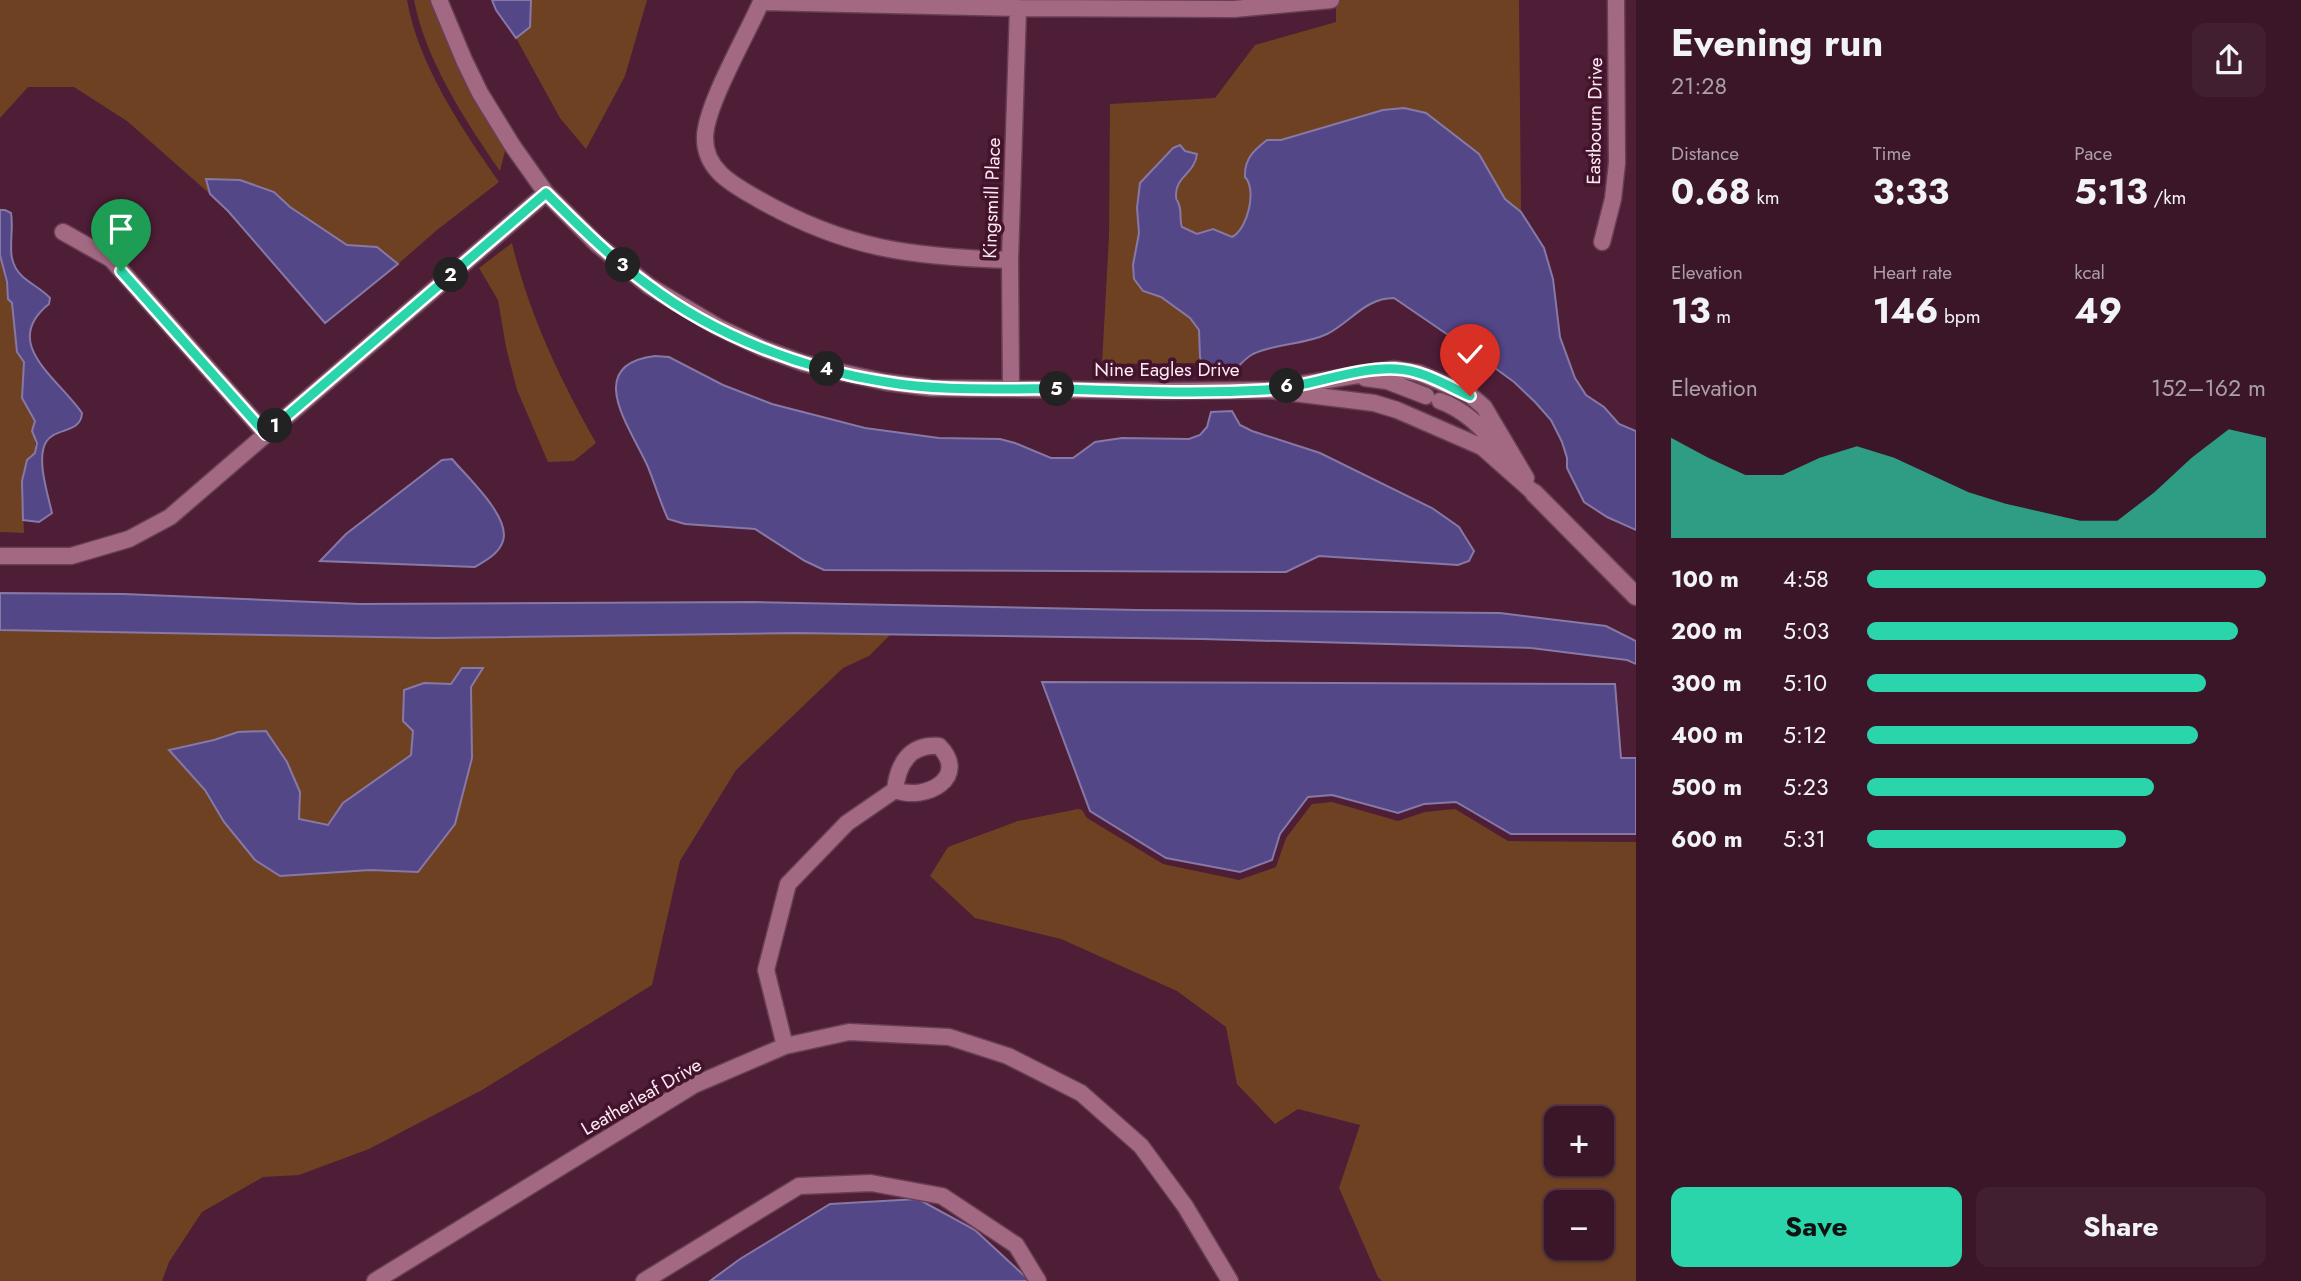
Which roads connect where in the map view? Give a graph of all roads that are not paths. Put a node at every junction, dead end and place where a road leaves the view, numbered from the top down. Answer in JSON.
{"nodes":[{"id":1,"x":439,"y":0,"type":"edge"},
{"id":2,"x":1331,"y":0,"type":"edge"},
{"id":3,"x":1616,"y":0,"type":"edge"},
{"id":4,"x":762,"y":1,"type":"edge"},
{"id":5,"x":1234,"y":4,"type":"edge"},
{"id":6,"x":1018,"y":8,"type":"junction"},
{"id":7,"x":546,"y":193,"type":"junction"},
{"id":8,"x":63,"y":232,"type":"dead end"},
{"id":9,"x":1602,"y":242,"type":"dead end"},
{"id":10,"x":1010,"y":260,"type":"junction"},
{"id":11,"x":1348,"y":375,"type":"junction"},
{"id":12,"x":1011,"y":388,"type":"junction"},
{"id":13,"x":1268,"y":390,"type":"junction"},
{"id":14,"x":266,"y":434,"type":"junction"},
{"id":15,"x":1534,"y":492,"type":"junction"},
{"id":16,"x":0,"y":556,"type":"edge"},
{"id":17,"x":1636,"y":596,"type":"edge"},
{"id":18,"x":895,"y":790,"type":"dead end"},
{"id":19,"x":785,"y":1046,"type":"junction"},
{"id":20,"x":375,"y":1281,"type":"edge"},
{"id":21,"x":644,"y":1281,"type":"edge"},
{"id":22,"x":1038,"y":1281,"type":"edge"},
{"id":23,"x":1230,"y":1281,"type":"edge"}],
"edges":[{"from":1,"to":7,"type":"street","name":"Nine Eagles Drive"},
{"from":2,"to":5,"type":"street"},
{"from":3,"to":9,"type":"street","name":"Eastbourn Drive"},
{"from":4,"to":6,"type":"street"},
{"from":4,"to":10,"type":"street"},
{"from":5,"to":6,"type":"street"},
{"from":6,"to":10,"type":"street","name":"Kingsmill Place"},
{"from":7,"to":12,"type":"street","name":"Nine Eagles Drive"},
{"from":7,"to":14,"type":"street"},
{"from":8,"to":14,"type":"street"},
{"from":10,"to":12,"type":"street","name":"Kingsmill Place"},
{"from":11,"to":13,"type":"street","name":"Nine Eagles Drive"},
{"from":11,"to":15,"type":"street","name":"Nine Eagles Drive"},
{"from":11,"to":15,"type":"street","name":"Nine Eagles Drive"},
{"from":12,"to":13,"type":"street","name":"Nine Eagles Drive"},
{"from":13,"to":15,"type":"street","name":"Nine Eagles Drive"},
{"from":14,"to":16,"type":"street"},
{"from":15,"to":17,"type":"street","name":"Nine Eagles Drive"},
{"from":18,"to":19,"type":"street"},
{"from":19,"to":20,"type":"street","name":"Leatherleaf Drive"},
{"from":19,"to":23,"type":"street","name":"Leatherleaf Drive"},
{"from":21,"to":22,"type":"street"}]}
